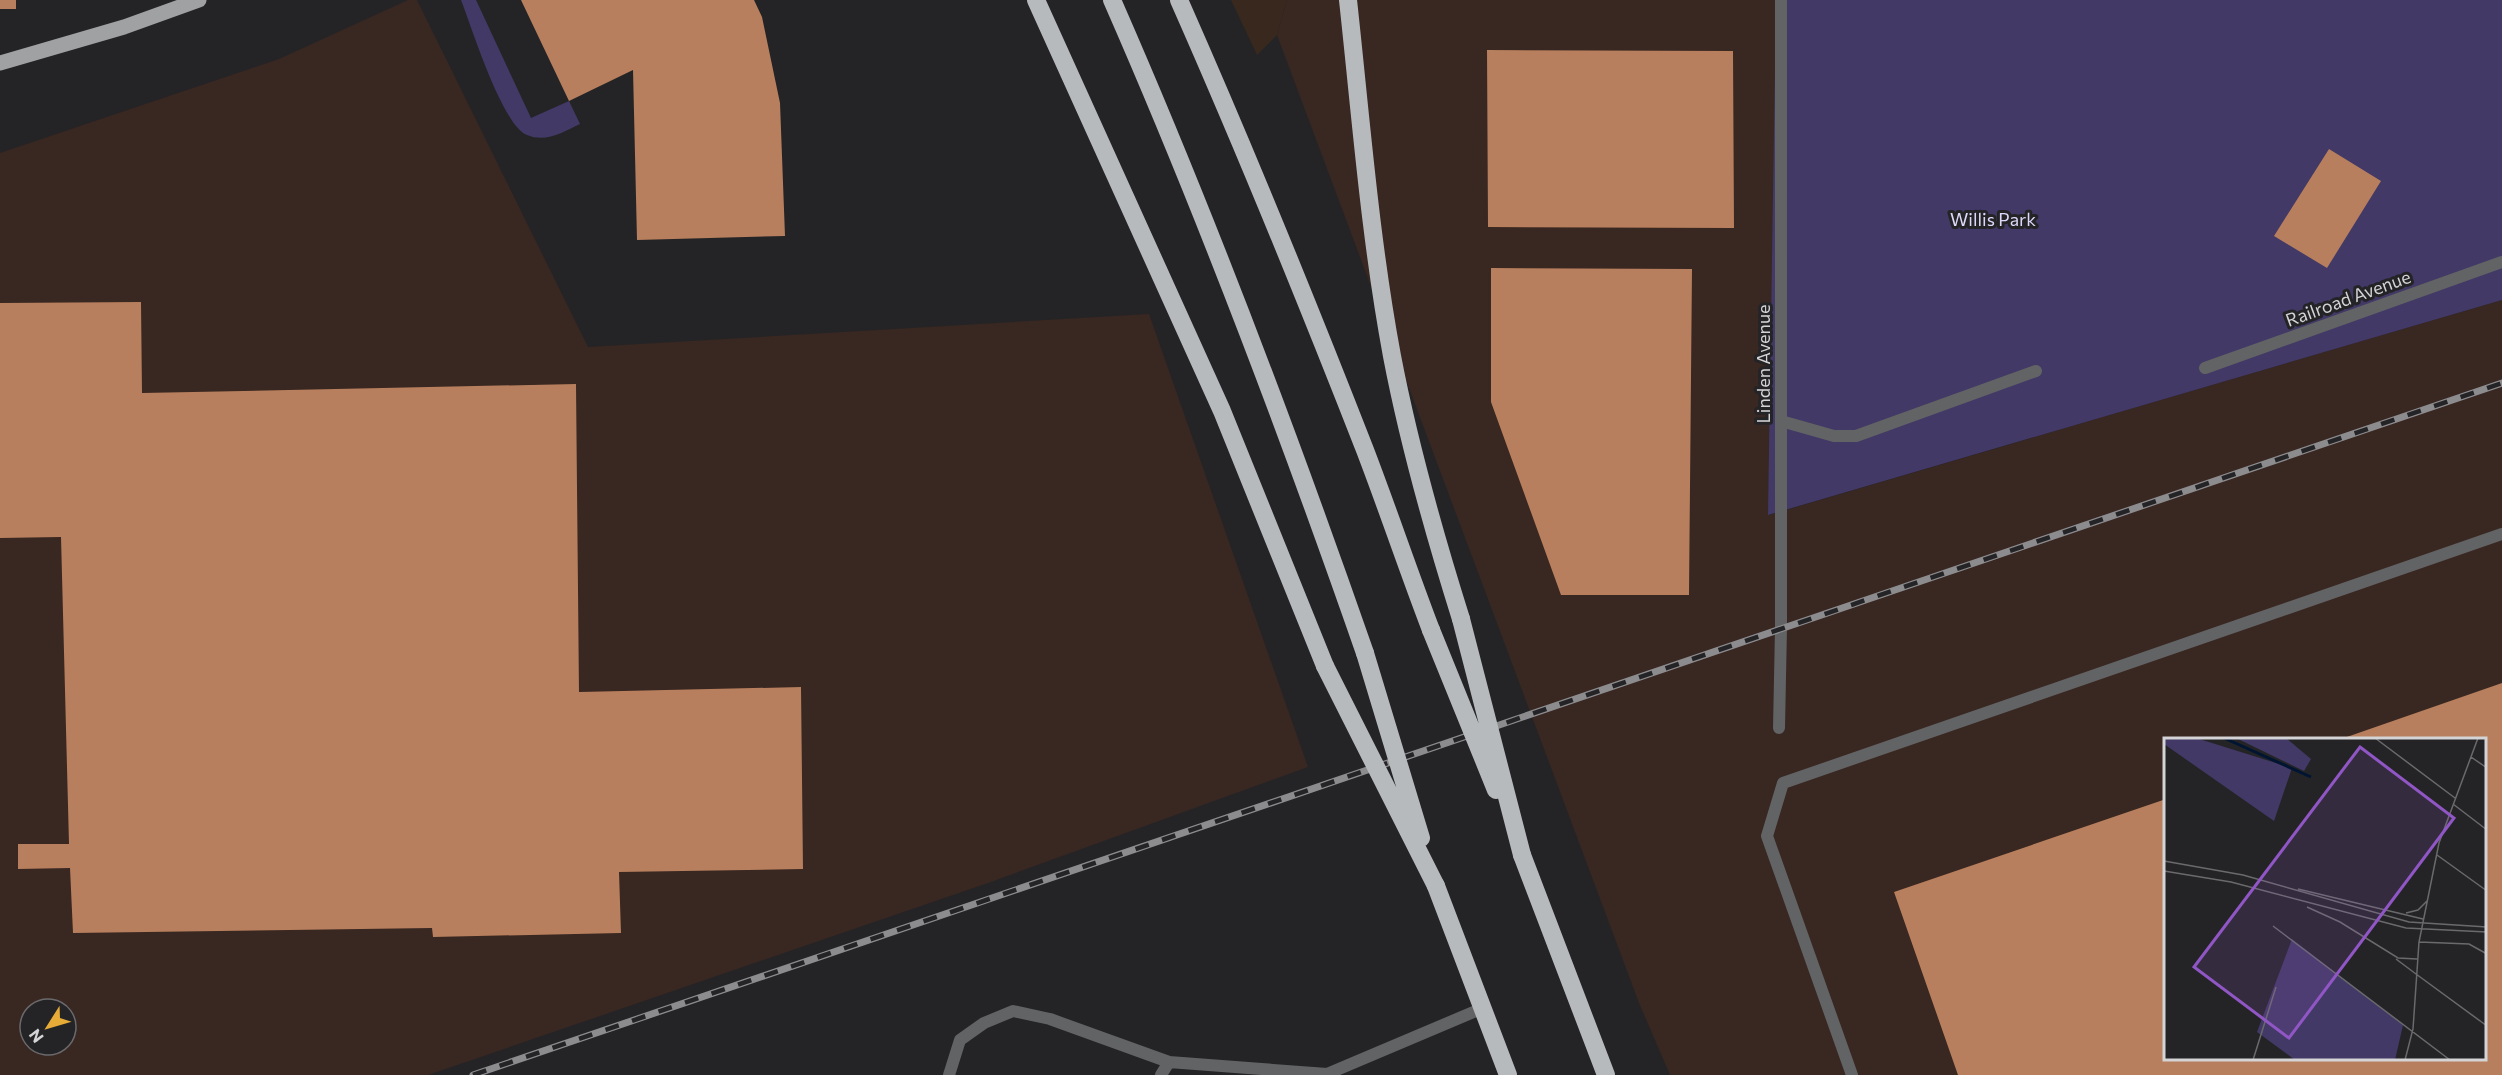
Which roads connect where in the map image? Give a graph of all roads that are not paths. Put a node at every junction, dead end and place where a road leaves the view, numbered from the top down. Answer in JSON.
{"nodes":[{"id":1,"x":199,"y":0,"type":"edge"},
{"id":2,"x":1036,"y":0,"type":"edge"},
{"id":3,"x":1112,"y":0,"type":"edge"},
{"id":4,"x":1179,"y":0,"type":"edge"},
{"id":5,"x":1348,"y":0,"type":"edge"},
{"id":6,"x":1781,"y":0,"type":"edge"},
{"id":7,"x":0,"y":63,"type":"edge"},
{"id":8,"x":2502,"y":262,"type":"edge"},
{"id":9,"x":2205,"y":368,"type":"dead end"},
{"id":10,"x":2036,"y":370,"type":"dead end"},
{"id":11,"x":1781,"y":421,"type":"junction"},
{"id":12,"x":2502,"y":534,"type":"edge"},
{"id":13,"x":1779,"y":728,"type":"dead end"},
{"id":14,"x":1522,"y":855,"type":"junction"},
{"id":15,"x":1436,"y":886,"type":"junction"},
{"id":16,"x":1483,"y":1008,"type":"junction"},
{"id":17,"x":1169,"y":1062,"type":"junction"},
{"id":18,"x":1277,"y":1073,"type":"edge"},
{"id":19,"x":949,"y":1075,"type":"edge"},
{"id":20,"x":1161,"y":1075,"type":"edge"},
{"id":21,"x":1508,"y":1075,"type":"edge"},
{"id":22,"x":1605,"y":1075,"type":"edge"},
{"id":23,"x":1852,"y":1075,"type":"edge"}],
"edges":[{"from":1,"to":7,"type":"main road"},
{"from":2,"to":15,"type":"highway","bridge":true},
{"from":3,"to":15,"type":"highway","bridge":true},
{"from":4,"to":14,"type":"highway","bridge":true},
{"from":5,"to":14,"type":"highway","bridge":true},
{"from":6,"to":11,"type":"street","name":"Linden Avenue"},
{"from":8,"to":9,"type":"street","name":"Railroad Avenue"},
{"from":10,"to":11,"type":"street"},
{"from":11,"to":13,"type":"street","name":"Linden Avenue"},
{"from":12,"to":23,"type":"street"},
{"from":14,"to":22,"type":"highway"},
{"from":15,"to":16,"type":"highway"},
{"from":16,"to":18,"type":"street"},
{"from":16,"to":21,"type":"highway"},
{"from":17,"to":18,"type":"street"},
{"from":17,"to":19,"type":"street"},
{"from":17,"to":20,"type":"street"}]}
